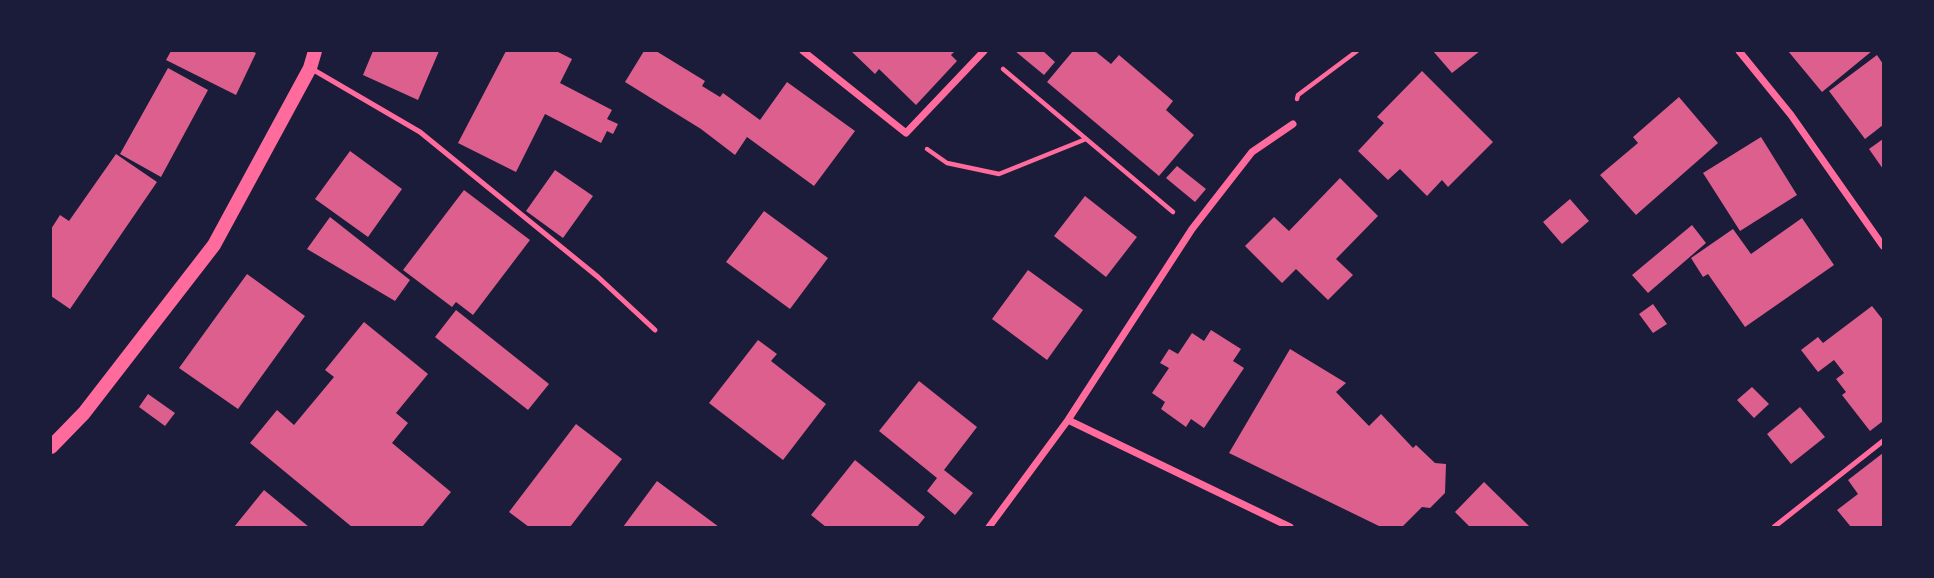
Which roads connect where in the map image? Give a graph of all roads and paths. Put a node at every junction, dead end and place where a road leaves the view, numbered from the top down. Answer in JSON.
{"nodes":[{"id":1,"x":315,"y":51,"type":"edge"},
{"id":2,"x":803,"y":51,"type":"edge"},
{"id":3,"x":984,"y":51,"type":"edge"},
{"id":4,"x":1357,"y":51,"type":"edge"},
{"id":5,"x":1739,"y":51,"type":"edge"},
{"id":6,"x":310,"y":68,"type":"junction"},
{"id":7,"x":1293,"y":124,"type":"joint"},
{"id":8,"x":905,"y":133,"type":"junction"},
{"id":9,"x":1086,"y":139,"type":"junction"},
{"id":10,"x":1192,"y":229,"type":"junction"},
{"id":11,"x":1883,"y":246,"type":"edge"},
{"id":12,"x":655,"y":330,"type":"dead end"},
{"id":13,"x":1068,"y":421,"type":"junction"},
{"id":14,"x":1883,"y":441,"type":"edge"},
{"id":15,"x":51,"y":447,"type":"edge"},
{"id":16,"x":989,"y":527,"type":"edge"},
{"id":17,"x":1290,"y":527,"type":"edge"},
{"id":18,"x":1774,"y":527,"type":"edge"}],
"edges":[{"from":1,"to":6,"type":"main road"},
{"from":2,"to":8,"type":"street"},
{"from":3,"to":8,"type":"street"},
{"from":3,"to":9,"type":"path"},
{"from":4,"to":7,"type":"path"},
{"from":5,"to":11,"type":"street"},
{"from":6,"to":12,"type":"lane"},
{"from":6,"to":15,"type":"main road"},
{"from":7,"to":10,"type":"street"},
{"from":8,"to":9,"type":"path"},
{"from":9,"to":10,"type":"path"},
{"from":10,"to":13,"type":"street"},
{"from":13,"to":16,"type":"street"},
{"from":13,"to":17,"type":"street"},
{"from":14,"to":18,"type":"lane"}]}
